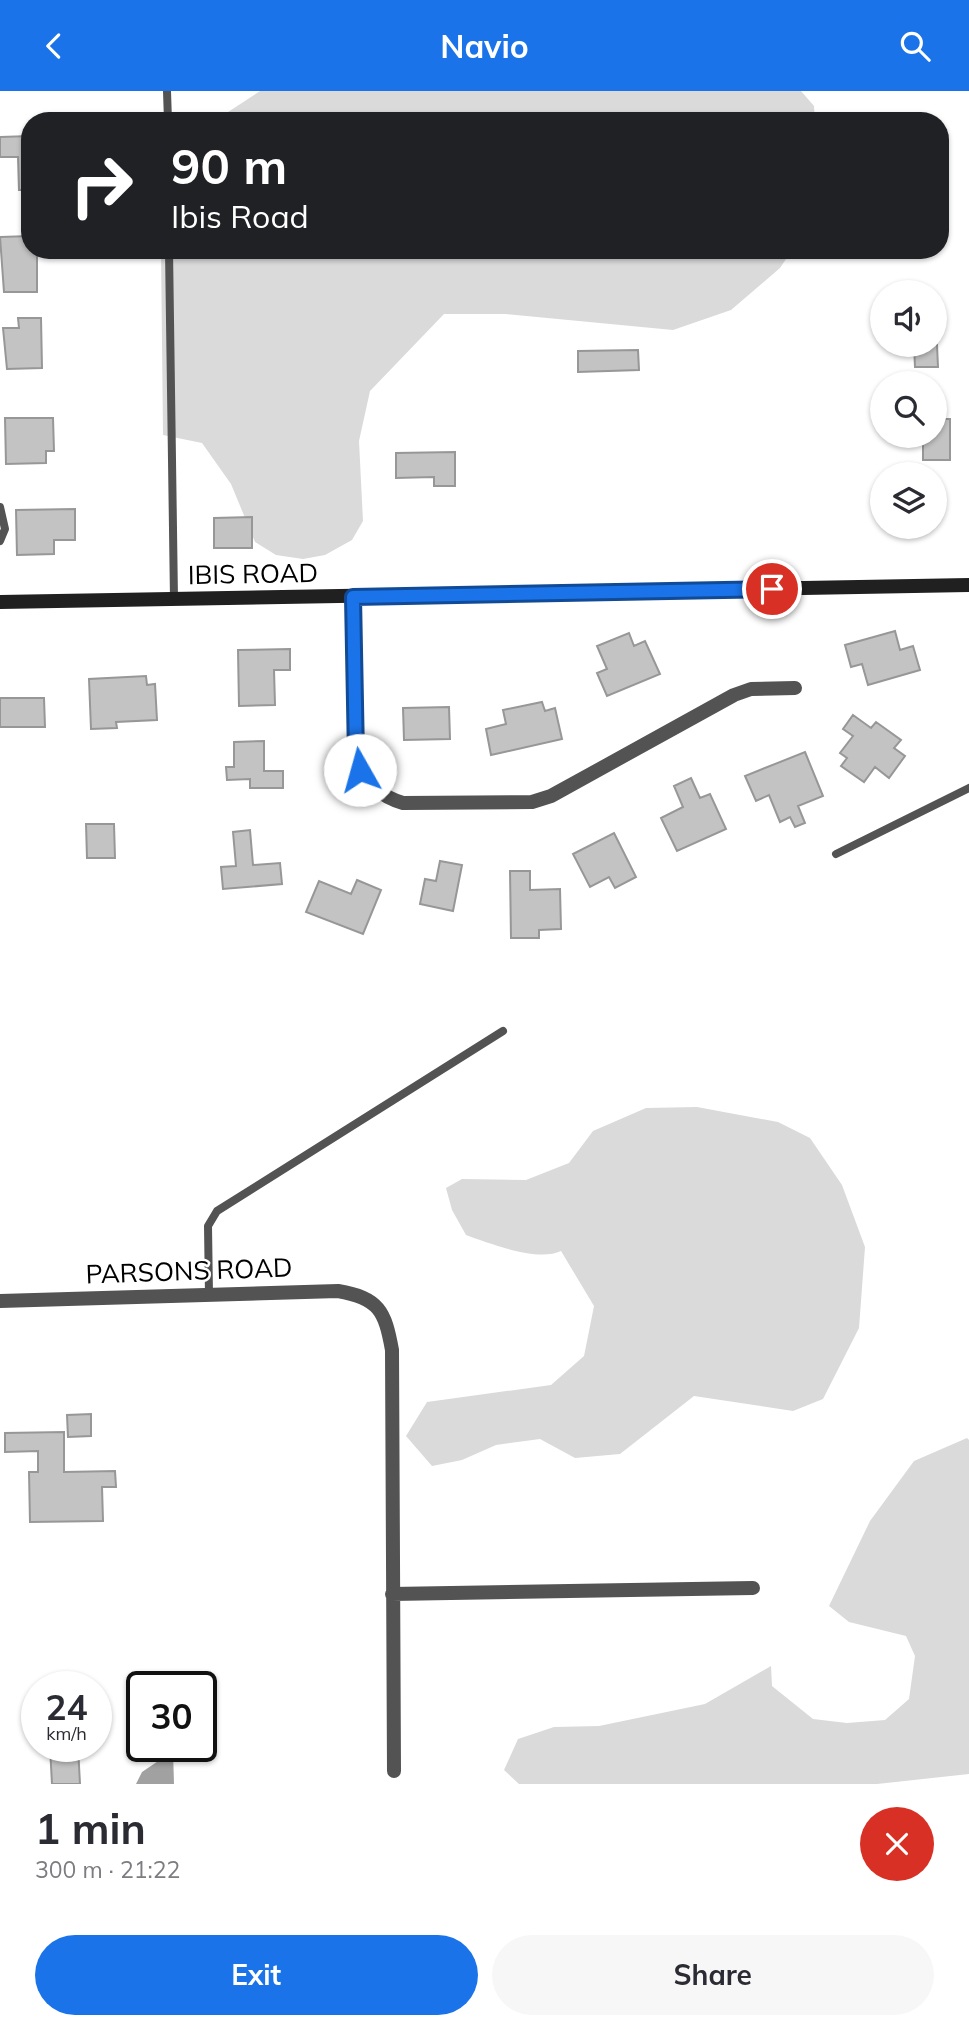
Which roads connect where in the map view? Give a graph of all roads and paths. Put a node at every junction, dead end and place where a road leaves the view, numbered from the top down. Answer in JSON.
{"nodes":[{"id":1,"x":167,"y":91,"type":"edge"},
{"id":2,"x":168,"y":112,"type":"edge"},
{"id":3,"x":169,"y":259,"type":"edge"},
{"id":4,"x":0,"y":507,"type":"edge"},
{"id":5,"x":0,"y":541,"type":"edge"},
{"id":6,"x":969,"y":586,"type":"edge"},
{"id":7,"x":353,"y":597,"type":"junction"},
{"id":8,"x":174,"y":599,"type":"junction"},
{"id":9,"x":0,"y":602,"type":"edge"},
{"id":10,"x":795,"y":688,"type":"dead end"},
{"id":11,"x":969,"y":788,"type":"edge"},
{"id":12,"x":836,"y":854,"type":"dead end"},
{"id":13,"x":503,"y":1031,"type":"dead end"},
{"id":14,"x":209,"y":1295,"type":"junction"},
{"id":15,"x":0,"y":1300,"type":"edge"},
{"id":16,"x":753,"y":1588,"type":"dead end"},
{"id":17,"x":392,"y":1594,"type":"junction"},
{"id":18,"x":394,"y":1771,"type":"dead end"}],
"edges":[{"from":1,"to":2,"type":"lane"},
{"from":3,"to":8,"type":"lane"},
{"from":4,"to":5,"type":"lane"},
{"from":6,"to":7,"type":"street","name":"IBIS ROAD"},
{"from":7,"to":8,"type":"street","name":"IBIS ROAD"},
{"from":7,"to":10,"type":"street"},
{"from":8,"to":9,"type":"street","name":"IBIS ROAD"},
{"from":11,"to":12,"type":"lane"},
{"from":13,"to":14,"type":"lane"},
{"from":14,"to":15,"type":"street","name":"PARSONS ROAD"},
{"from":14,"to":17,"type":"street","name":"PARSONS ROAD"},
{"from":16,"to":17,"type":"street"},
{"from":17,"to":18,"type":"street"}]}
